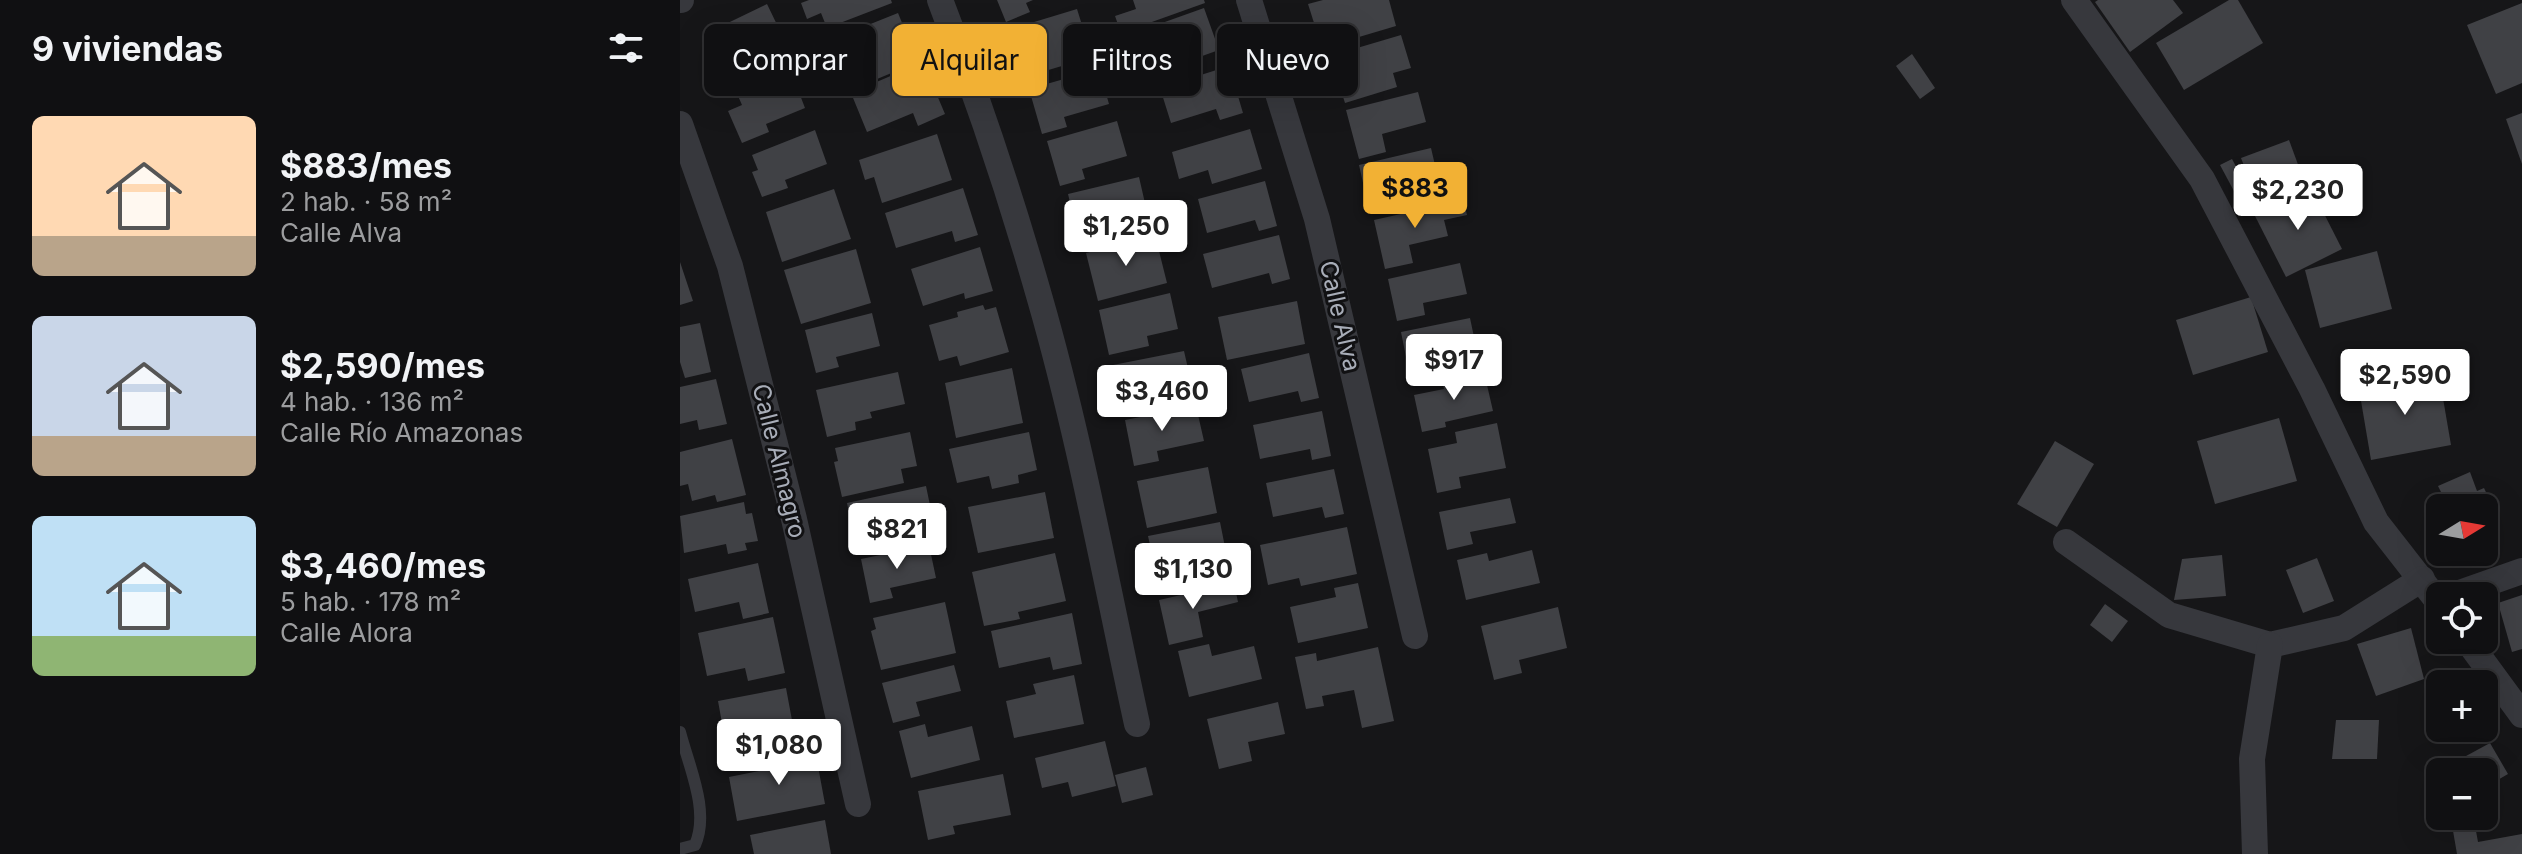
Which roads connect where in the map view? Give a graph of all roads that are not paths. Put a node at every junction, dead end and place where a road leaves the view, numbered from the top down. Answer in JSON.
{"nodes":[{"id":1,"x":940,"y":0,"type":"edge"},
{"id":2,"x":1249,"y":0,"type":"edge"},
{"id":3,"x":2074,"y":0,"type":"edge"},
{"id":4,"x":680,"y":124,"type":"edge"},
{"id":5,"x":2066,"y":542,"type":"dead end"},
{"id":6,"x":2522,"y":571,"type":"edge"},
{"id":7,"x":2422,"y":579,"type":"junction"},
{"id":8,"x":2492,"y":582,"type":"edge"},
{"id":9,"x":2426,"y":583,"type":"edge"},
{"id":10,"x":1415,"y":636,"type":"dead end"},
{"id":11,"x":2270,"y":645,"type":"junction"},
{"id":12,"x":2477,"y":654,"type":"edge"},
{"id":13,"x":2522,"y":715,"type":"edge"},
{"id":14,"x":1137,"y":724,"type":"dead end"},
{"id":15,"x":680,"y":732,"type":"edge"},
{"id":16,"x":858,"y":804,"type":"dead end"},
{"id":17,"x":680,"y":849,"type":"edge"},
{"id":18,"x":2255,"y":854,"type":"edge"}],
"edges":[{"from":1,"to":14,"type":"street"},
{"from":2,"to":10,"type":"street","name":"Calle Alva"},
{"from":3,"to":7,"type":"street"},
{"from":4,"to":16,"type":"street","name":"Calle Almagro"},
{"from":5,"to":11,"type":"street"},
{"from":6,"to":8,"type":"street"},
{"from":7,"to":9,"type":"street"},
{"from":7,"to":11,"type":"street"},
{"from":11,"to":18,"type":"street"},
{"from":12,"to":13,"type":"street"},
{"from":15,"to":17,"type":"lane"}]}
